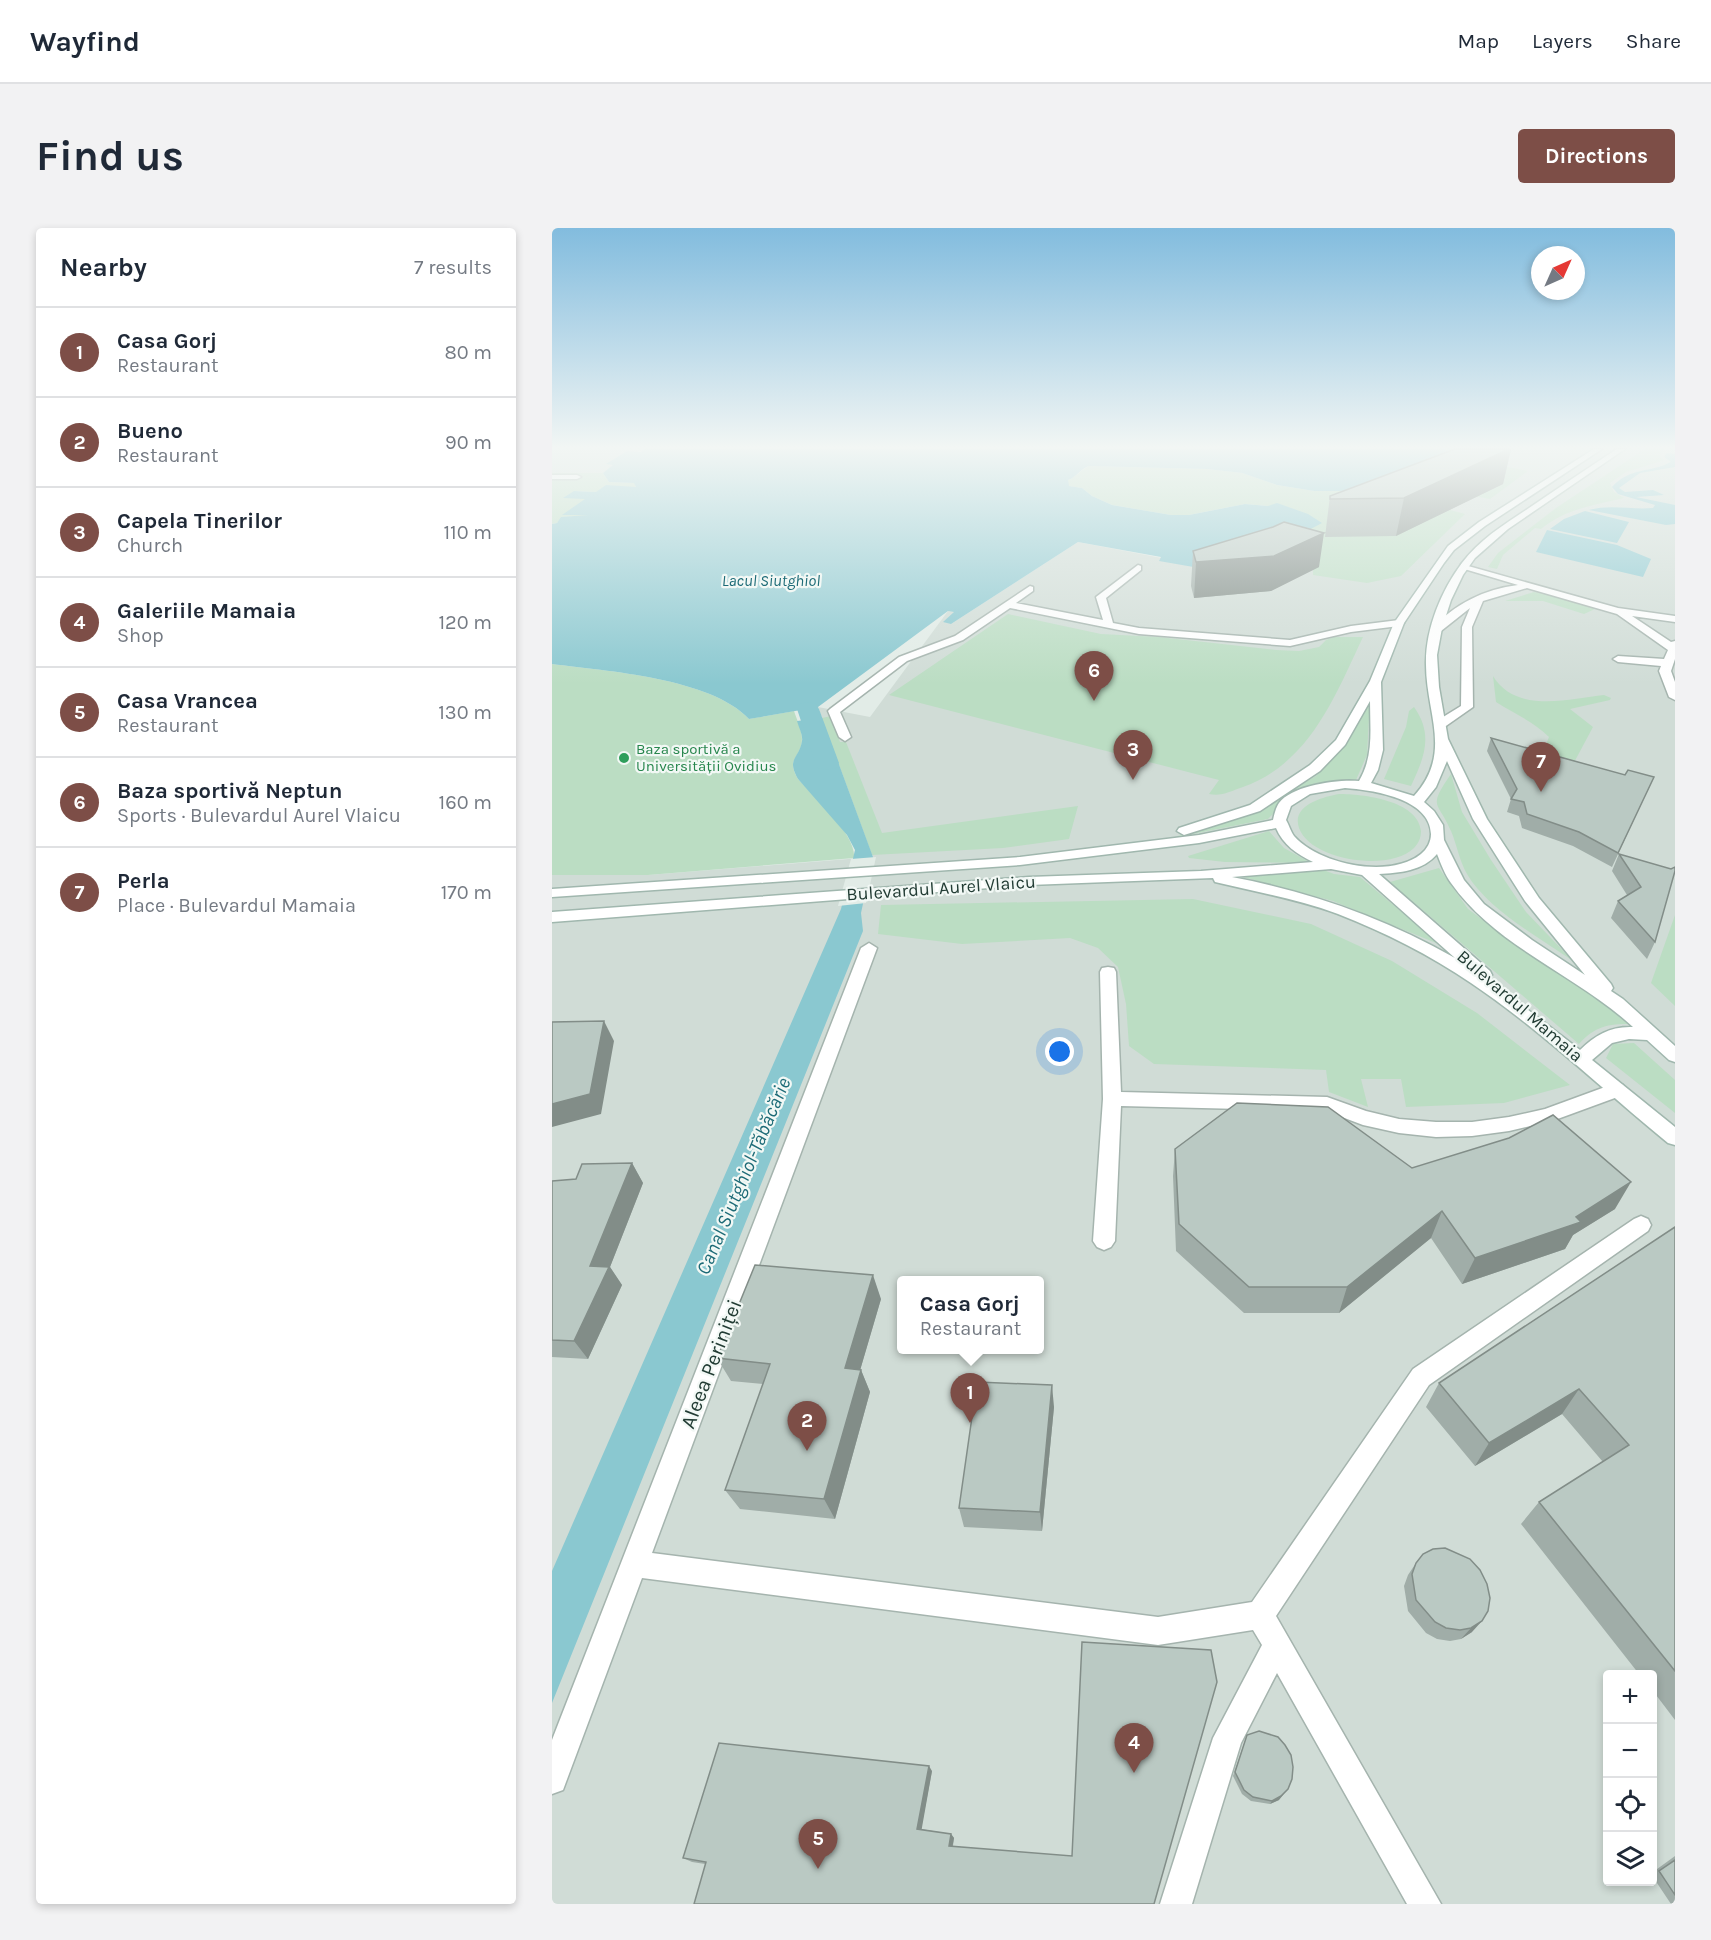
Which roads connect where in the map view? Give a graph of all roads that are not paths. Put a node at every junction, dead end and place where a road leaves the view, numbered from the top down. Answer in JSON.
{"nodes":[{"id":1,"x":1479,"y":527,"type":"edge"},
{"id":2,"x":1505,"y":527,"type":"edge"},
{"id":3,"x":1464,"y":566,"type":"junction"},
{"id":4,"x":1138,"y":568,"type":"dead end"},
{"id":5,"x":1530,"y":586,"type":"junction"},
{"id":6,"x":1030,"y":589,"type":"dead end"},
{"id":7,"x":1480,"y":597,"type":"junction"},
{"id":8,"x":1007,"y":604,"type":"junction"},
{"id":9,"x":1617,"y":610,"type":"junction"},
{"id":10,"x":1675,"y":619,"type":"edge"},
{"id":11,"x":1399,"y":622,"type":"junction"},
{"id":12,"x":1109,"y":625,"type":"junction"},
{"id":13,"x":1437,"y":629,"type":"junction"},
{"id":14,"x":1674,"y":646,"type":"edge"},
{"id":15,"x":1618,"y":663,"type":"dead end"},
{"id":16,"x":1669,"y":674,"type":"edge"},
{"id":17,"x":1375,"y":682,"type":"junction"},
{"id":18,"x":1675,"y":697,"type":"edge"},
{"id":19,"x":1439,"y":725,"type":"junction"},
{"id":20,"x":845,"y":737,"type":"dead end"},
{"id":21,"x":1443,"y":740,"type":"junction"},
{"id":22,"x":1363,"y":785,"type":"junction"},
{"id":23,"x":1415,"y":803,"type":"junction"},
{"id":24,"x":1279,"y":823,"type":"junction"},
{"id":25,"x":1438,"y":842,"type":"junction"},
{"id":26,"x":1122,"y":849,"type":"junction"},
{"id":27,"x":1330,"y":865,"type":"junction"},
{"id":28,"x":1366,"y":871,"type":"junction"},
{"id":29,"x":1201,"y":874,"type":"junction"},
{"id":30,"x":556,"y":891,"type":"edge"},
{"id":31,"x":552,"y":917,"type":"edge"},
{"id":32,"x":869,"y":948,"type":"dead end"},
{"id":33,"x":1108,"y":972,"type":"dead end"},
{"id":34,"x":1617,"y":1003,"type":"junction"},
{"id":35,"x":1652,"y":1035,"type":"junction"},
{"id":36,"x":1675,"y":1056,"type":"edge"},
{"id":37,"x":1581,"y":1060,"type":"junction"},
{"id":38,"x":1616,"y":1090,"type":"junction"},
{"id":39,"x":1112,"y":1099,"type":"junction"},
{"id":40,"x":1675,"y":1138,"type":"edge"},
{"id":41,"x":1641,"y":1225,"type":"dead end"},
{"id":42,"x":1104,"y":1241,"type":"dead end"},
{"id":43,"x":636,"y":1564,"type":"junction"},
{"id":44,"x":1260,"y":1615,"type":"junction"},
{"id":45,"x":1277,"y":1645,"type":"junction"},
{"id":46,"x":552,"y":1779,"type":"edge"},
{"id":47,"x":1176,"y":1904,"type":"edge"},
{"id":48,"x":1425,"y":1904,"type":"edge"}],
"edges":[{"from":1,"to":11,"type":"main road"},
{"from":2,"to":3,"type":"main road"},
{"from":3,"to":5,"type":"main road"},
{"from":3,"to":13,"type":"main road"},
{"from":4,"to":12,"type":"main road"},
{"from":5,"to":7,"type":"main road"},
{"from":5,"to":9,"type":"main road"},
{"from":6,"to":8,"type":"main road"},
{"from":7,"to":13,"type":"main road"},
{"from":7,"to":19,"type":"main road"},
{"from":8,"to":12,"type":"main road"},
{"from":8,"to":20,"type":"main road"},
{"from":9,"to":10,"type":"main road"},
{"from":9,"to":14,"type":"main road"},
{"from":11,"to":12,"type":"main road"},
{"from":11,"to":17,"type":"main road"},
{"from":13,"to":19,"type":"main road"},
{"from":14,"to":16,"type":"main road"},
{"from":15,"to":16,"type":"main road"},
{"from":16,"to":18,"type":"main road"},
{"from":17,"to":22,"type":"main road"},
{"from":17,"to":26,"type":"main road"},
{"from":19,"to":21,"type":"main road"},
{"from":21,"to":23,"type":"main road"},
{"from":21,"to":34,"type":"main road"},
{"from":22,"to":23,"type":"main road"},
{"from":22,"to":24,"type":"main road"},
{"from":23,"to":25,"type":"main road"},
{"from":24,"to":26,"type":"main road","name":"Bulevardul Aurel Vlaicu"},
{"from":24,"to":27,"type":"main road"},
{"from":25,"to":28,"type":"main road"},
{"from":25,"to":34,"type":"main road"},
{"from":26,"to":30,"type":"main road","name":"Bulevardul Aurel Vlaicu"},
{"from":27,"to":28,"type":"main road"},
{"from":27,"to":29,"type":"main road","name":"Bulevardul Aurel Vlaicu"},
{"from":28,"to":37,"type":"main road","name":"Bulevardul Mamaia"},
{"from":29,"to":31,"type":"main road","name":"Bulevardul Aurel Vlaicu"},
{"from":29,"to":38,"type":"main road"},
{"from":32,"to":43,"type":"main road","name":"Aleea Periniței"},
{"from":33,"to":39,"type":"main road"},
{"from":34,"to":35,"type":"main road"},
{"from":35,"to":36,"type":"main road"},
{"from":35,"to":37,"type":"main road"},
{"from":37,"to":38,"type":"main road","name":"Bulevardul Mamaia"},
{"from":38,"to":39,"type":"main road"},
{"from":38,"to":40,"type":"main road","name":"Bulevardul Mamaia"},
{"from":39,"to":42,"type":"main road"},
{"from":41,"to":44,"type":"main road"},
{"from":43,"to":44,"type":"main road"},
{"from":43,"to":46,"type":"main road","name":"Aleea Periniței"},
{"from":44,"to":45,"type":"main road"},
{"from":45,"to":47,"type":"main road"},
{"from":45,"to":48,"type":"main road"}]}
